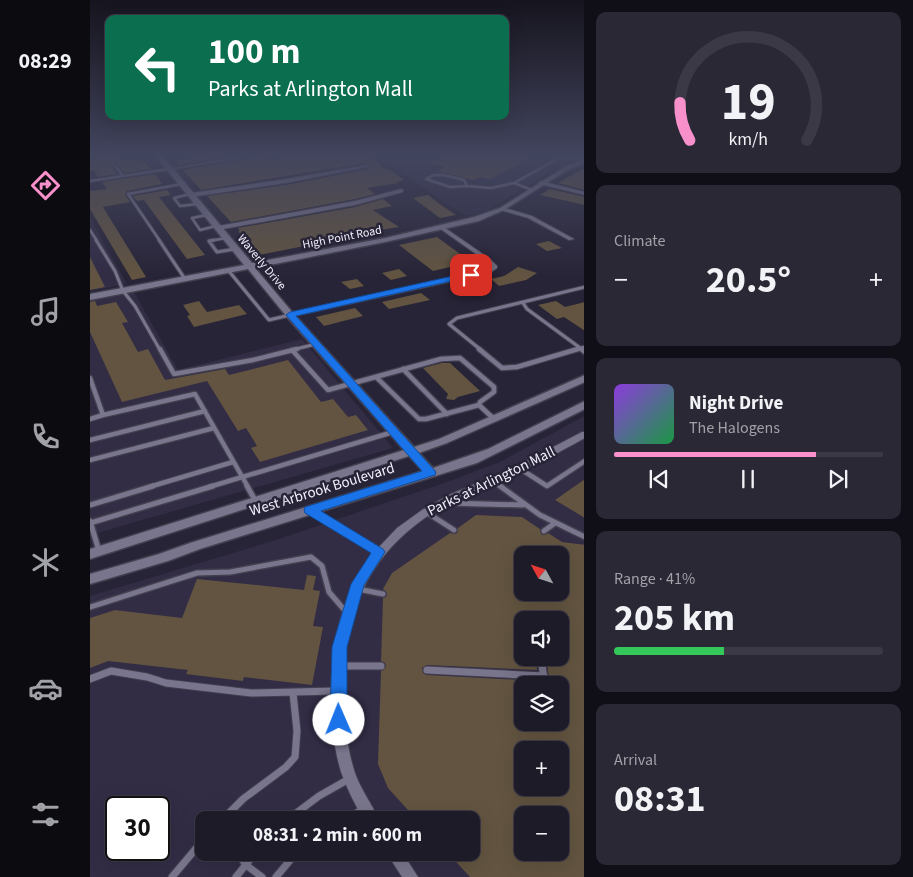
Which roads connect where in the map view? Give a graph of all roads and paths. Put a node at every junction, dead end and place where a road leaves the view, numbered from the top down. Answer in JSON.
{"nodes":[{"id":1,"x":129,"y":195,"type":"edge"},
{"id":2,"x":190,"y":195,"type":"joint"},
{"id":3,"x":386,"y":195,"type":"edge"},
{"id":4,"x":524,"y":195,"type":"edge"},
{"id":5,"x":198,"y":204,"type":"junction"},
{"id":6,"x":502,"y":209,"type":"junction"},
{"id":7,"x":207,"y":215,"type":"junction"},
{"id":8,"x":217,"y":227,"type":"junction"},
{"id":9,"x":441,"y":227,"type":"junction"},
{"id":10,"x":90,"y":230,"type":"edge"},
{"id":11,"x":226,"y":238,"type":"junction"},
{"id":12,"x":571,"y":238,"type":"dead end"},
{"id":13,"x":235,"y":249,"type":"junction"},
{"id":14,"x":250,"y":266,"type":"junction"},
{"id":15,"x":228,"y":270,"type":"junction"},
{"id":16,"x":185,"y":279,"type":"junction"},
{"id":17,"x":584,"y":287,"type":"edge"},
{"id":18,"x":123,"y":291,"type":"junction"},
{"id":19,"x":90,"y":297,"type":"edge"},
{"id":20,"x":523,"y":303,"type":"junction"},
{"id":21,"x":290,"y":315,"type":"junction"},
{"id":22,"x":316,"y":344,"type":"junction"},
{"id":23,"x":584,"y":347,"type":"edge"},
{"id":24,"x":578,"y":348,"type":"junction"},
{"id":25,"x":292,"y":350,"type":"junction"},
{"id":26,"x":584,"y":352,"type":"edge"},
{"id":27,"x":403,"y":369,"type":"junction"},
{"id":28,"x":376,"y":377,"type":"junction"},
{"id":29,"x":90,"y":378,"type":"edge"},
{"id":30,"x":584,"y":378,"type":"edge"},
{"id":31,"x":350,"y":384,"type":"junction"},
{"id":32,"x":584,"y":404,"type":"edge"},
{"id":33,"x":479,"y":405,"type":"junction"},
{"id":34,"x":205,"y":411,"type":"junction"},
{"id":35,"x":447,"y":414,"type":"junction"},
{"id":36,"x":103,"y":415,"type":"junction"},
{"id":37,"x":90,"y":419,"type":"edge"},
{"id":38,"x":494,"y":419,"type":"junction"},
{"id":39,"x":214,"y":428,"type":"junction"},
{"id":40,"x":393,"y":432,"type":"junction"},
{"id":41,"x":584,"y":434,"type":"edge"},
{"id":42,"x":90,"y":440,"type":"edge"},
{"id":43,"x":410,"y":451,"type":"junction"},
{"id":44,"x":90,"y":460,"type":"edge"},
{"id":45,"x":584,"y":461,"type":"edge"},
{"id":46,"x":233,"y":462,"type":"junction"},
{"id":47,"x":519,"y":468,"type":"junction"},
{"id":48,"x":430,"y":472,"type":"junction"},
{"id":49,"x":242,"y":478,"type":"junction"},
{"id":50,"x":493,"y":481,"type":"junction"},
{"id":51,"x":255,"y":500,"type":"junction"},
{"id":52,"x":442,"y":502,"type":"junction"},
{"id":53,"x":524,"y":504,"type":"junction"},
{"id":54,"x":90,"y":505,"type":"edge"},
{"id":55,"x":310,"y":510,"type":"junction"},
{"id":56,"x":426,"y":512,"type":"junction"},
{"id":57,"x":90,"y":522,"type":"edge"},
{"id":58,"x":555,"y":523,"type":"junction"},
{"id":59,"x":454,"y":530,"type":"dead end"},
{"id":60,"x":544,"y":531,"type":"dead end"},
{"id":61,"x":584,"y":536,"type":"edge"},
{"id":62,"x":94,"y":552,"type":"edge"},
{"id":63,"x":379,"y":552,"type":"junction"},
{"id":64,"x":90,"y":579,"type":"edge"},
{"id":65,"x":356,"y":588,"type":"junction"},
{"id":66,"x":383,"y":594,"type":"dead end"},
{"id":67,"x":90,"y":608,"type":"edge"},
{"id":68,"x":348,"y":614,"type":"junction"},
{"id":69,"x":339,"y":666,"type":"junction"},
{"id":70,"x":381,"y":666,"type":"dead end"},
{"id":71,"x":542,"y":666,"type":"edge"},
{"id":72,"x":427,"y":670,"type":"dead end"},
{"id":73,"x":544,"y":676,"type":"joint"},
{"id":74,"x":90,"y":679,"type":"edge"},
{"id":75,"x":338,"y":691,"type":"junction"},
{"id":76,"x":293,"y":693,"type":"junction"},
{"id":77,"x":350,"y":779,"type":"junction"},
{"id":78,"x":364,"y":809,"type":"joint"},
{"id":79,"x":231,"y":811,"type":"edge"},
{"id":80,"x":299,"y":811,"type":"edge"},
{"id":81,"x":361,"y":811,"type":"edge"},
{"id":82,"x":195,"y":850,"type":"edge"},
{"id":83,"x":244,"y":861,"type":"edge"},
{"id":84,"x":248,"y":861,"type":"edge"},
{"id":85,"x":289,"y":861,"type":"edge"},
{"id":86,"x":399,"y":861,"type":"edge"},
{"id":87,"x":246,"y":864,"type":"junction"},
{"id":88,"x":172,"y":877,"type":"edge"},
{"id":89,"x":236,"y":877,"type":"edge"},
{"id":90,"x":262,"y":877,"type":"edge"},
{"id":91,"x":276,"y":877,"type":"edge"},
{"id":92,"x":410,"y":877,"type":"edge"}],
"edges":[{"from":1,"to":16,"type":"lane"},
{"from":2,"to":5,"type":"street","name":"Waverly Drive"},
{"from":2,"to":5,"type":"lane"},
{"from":3,"to":8,"type":"street"},
{"from":4,"to":6,"type":"street","name":"High Point Road"},
{"from":5,"to":7,"type":"street","name":"Waverly Drive"},
{"from":6,"to":9,"type":"street","name":"High Point Road"},
{"from":6,"to":12,"type":"street"},
{"from":7,"to":8,"type":"street","name":"Waverly Drive"},
{"from":7,"to":8,"type":"lane"},
{"from":8,"to":11,"type":"street","name":"Waverly Drive"},
{"from":9,"to":14,"type":"street","name":"High Point Road"},
{"from":9,"to":21,"type":"street"},
{"from":10,"to":18,"type":"lane"},
{"from":11,"to":13,"type":"street","name":"Waverly Drive"},
{"from":11,"to":13,"type":"lane"},
{"from":13,"to":14,"type":"street","name":"Waverly Drive"},
{"from":14,"to":15,"type":"street","name":"High Point Road"},
{"from":14,"to":21,"type":"street","name":"Waverly Drive"},
{"from":15,"to":16,"type":"street","name":"High Point Road"},
{"from":15,"to":21,"type":"lane"},
{"from":16,"to":18,"type":"street","name":"High Point Road"},
{"from":17,"to":20,"type":"lane"},
{"from":18,"to":19,"type":"street","name":"High Point Road"},
{"from":18,"to":25,"type":"lane"},
{"from":20,"to":24,"type":"lane"},
{"from":20,"to":24,"type":"lane"},
{"from":21,"to":22,"type":"street","name":"Waverly Drive"},
{"from":22,"to":25,"type":"lane"},
{"from":22,"to":31,"type":"street","name":"Waverly Drive"},
{"from":23,"to":24,"type":"lane"},
{"from":24,"to":26,"type":"lane"},
{"from":25,"to":31,"type":"lane"},
{"from":27,"to":28,"type":"lane"},
{"from":27,"to":33,"type":"lane"},
{"from":27,"to":35,"type":"lane"},
{"from":28,"to":31,"type":"lane"},
{"from":28,"to":35,"type":"lane"},
{"from":29,"to":36,"type":"lane"},
{"from":30,"to":38,"type":"street","name":"West Arbrook Boulevard"},
{"from":31,"to":40,"type":"street","name":"Waverly Drive"},
{"from":32,"to":48,"type":"street","name":"West Arbrook Boulevard"},
{"from":33,"to":35,"type":"lane"},
{"from":33,"to":38,"type":"lane"},
{"from":34,"to":36,"type":"lane"},
{"from":34,"to":39,"type":"lane"},
{"from":34,"to":42,"type":"lane"},
{"from":36,"to":37,"type":"lane"},
{"from":38,"to":43,"type":"street","name":"West Arbrook Boulevard"},
{"from":39,"to":44,"type":"lane"},
{"from":39,"to":46,"type":"lane"},
{"from":40,"to":43,"type":"street","name":"Waverly Drive"},
{"from":40,"to":49,"type":"lane"},
{"from":41,"to":47,"type":"street","name":"Parks at Arlington Mall"},
{"from":43,"to":48,"type":"street","name":"Waverly Drive"},
{"from":43,"to":51,"type":"street","name":"West Arbrook Boulevard"},
{"from":45,"to":47,"type":"lane"},
{"from":46,"to":49,"type":"lane"},
{"from":46,"to":54,"type":"lane"},
{"from":47,"to":50,"type":"street","name":"Parks at Arlington Mall"},
{"from":48,"to":55,"type":"street","name":"West Arbrook Boulevard"},
{"from":49,"to":51,"type":"lane"},
{"from":49,"to":57,"type":"lane"},
{"from":50,"to":52,"type":"street","name":"Parks at Arlington Mall"},
{"from":50,"to":53,"type":"lane"},
{"from":51,"to":62,"type":"street","name":"West Arbrook Boulevard"},
{"from":52,"to":53,"type":"lane"},
{"from":52,"to":56,"type":"street","name":"Parks at Arlington Mall"},
{"from":53,"to":58,"type":"lane"},
{"from":55,"to":63,"type":"street"},
{"from":55,"to":64,"type":"street","name":"West Arbrook Boulevard"},
{"from":56,"to":59,"type":"lane"},
{"from":56,"to":63,"type":"street","name":"Parks at Arlington Mall"},
{"from":57,"to":62,"type":"lane"},
{"from":58,"to":60,"type":"lane"},
{"from":58,"to":61,"type":"lane"},
{"from":63,"to":65,"type":"street","name":"Parks at Arlington Mall"},
{"from":65,"to":66,"type":"lane"},
{"from":65,"to":68,"type":"street","name":"Parks at Arlington Mall"},
{"from":67,"to":68,"type":"lane"},
{"from":68,"to":69,"type":"street","name":"Parks at Arlington Mall"},
{"from":69,"to":70,"type":"lane"},
{"from":69,"to":75,"type":"street","name":"Parks at Arlington Mall"},
{"from":71,"to":73,"type":"lane"},
{"from":72,"to":73,"type":"lane"},
{"from":74,"to":76,"type":"lane"},
{"from":75,"to":76,"type":"lane"},
{"from":75,"to":77,"type":"street","name":"Parks at Arlington Mall"},
{"from":76,"to":79,"type":"lane"},
{"from":77,"to":78,"type":"street","name":"Parks at Arlington Mall"},
{"from":77,"to":80,"type":"lane"},
{"from":78,"to":81,"type":"lane"},
{"from":82,"to":88,"type":"lane"},
{"from":83,"to":87,"type":"lane"},
{"from":84,"to":87,"type":"lane"},
{"from":85,"to":91,"type":"lane"},
{"from":86,"to":92,"type":"street"},
{"from":87,"to":89,"type":"lane"},
{"from":87,"to":90,"type":"lane"}]}
